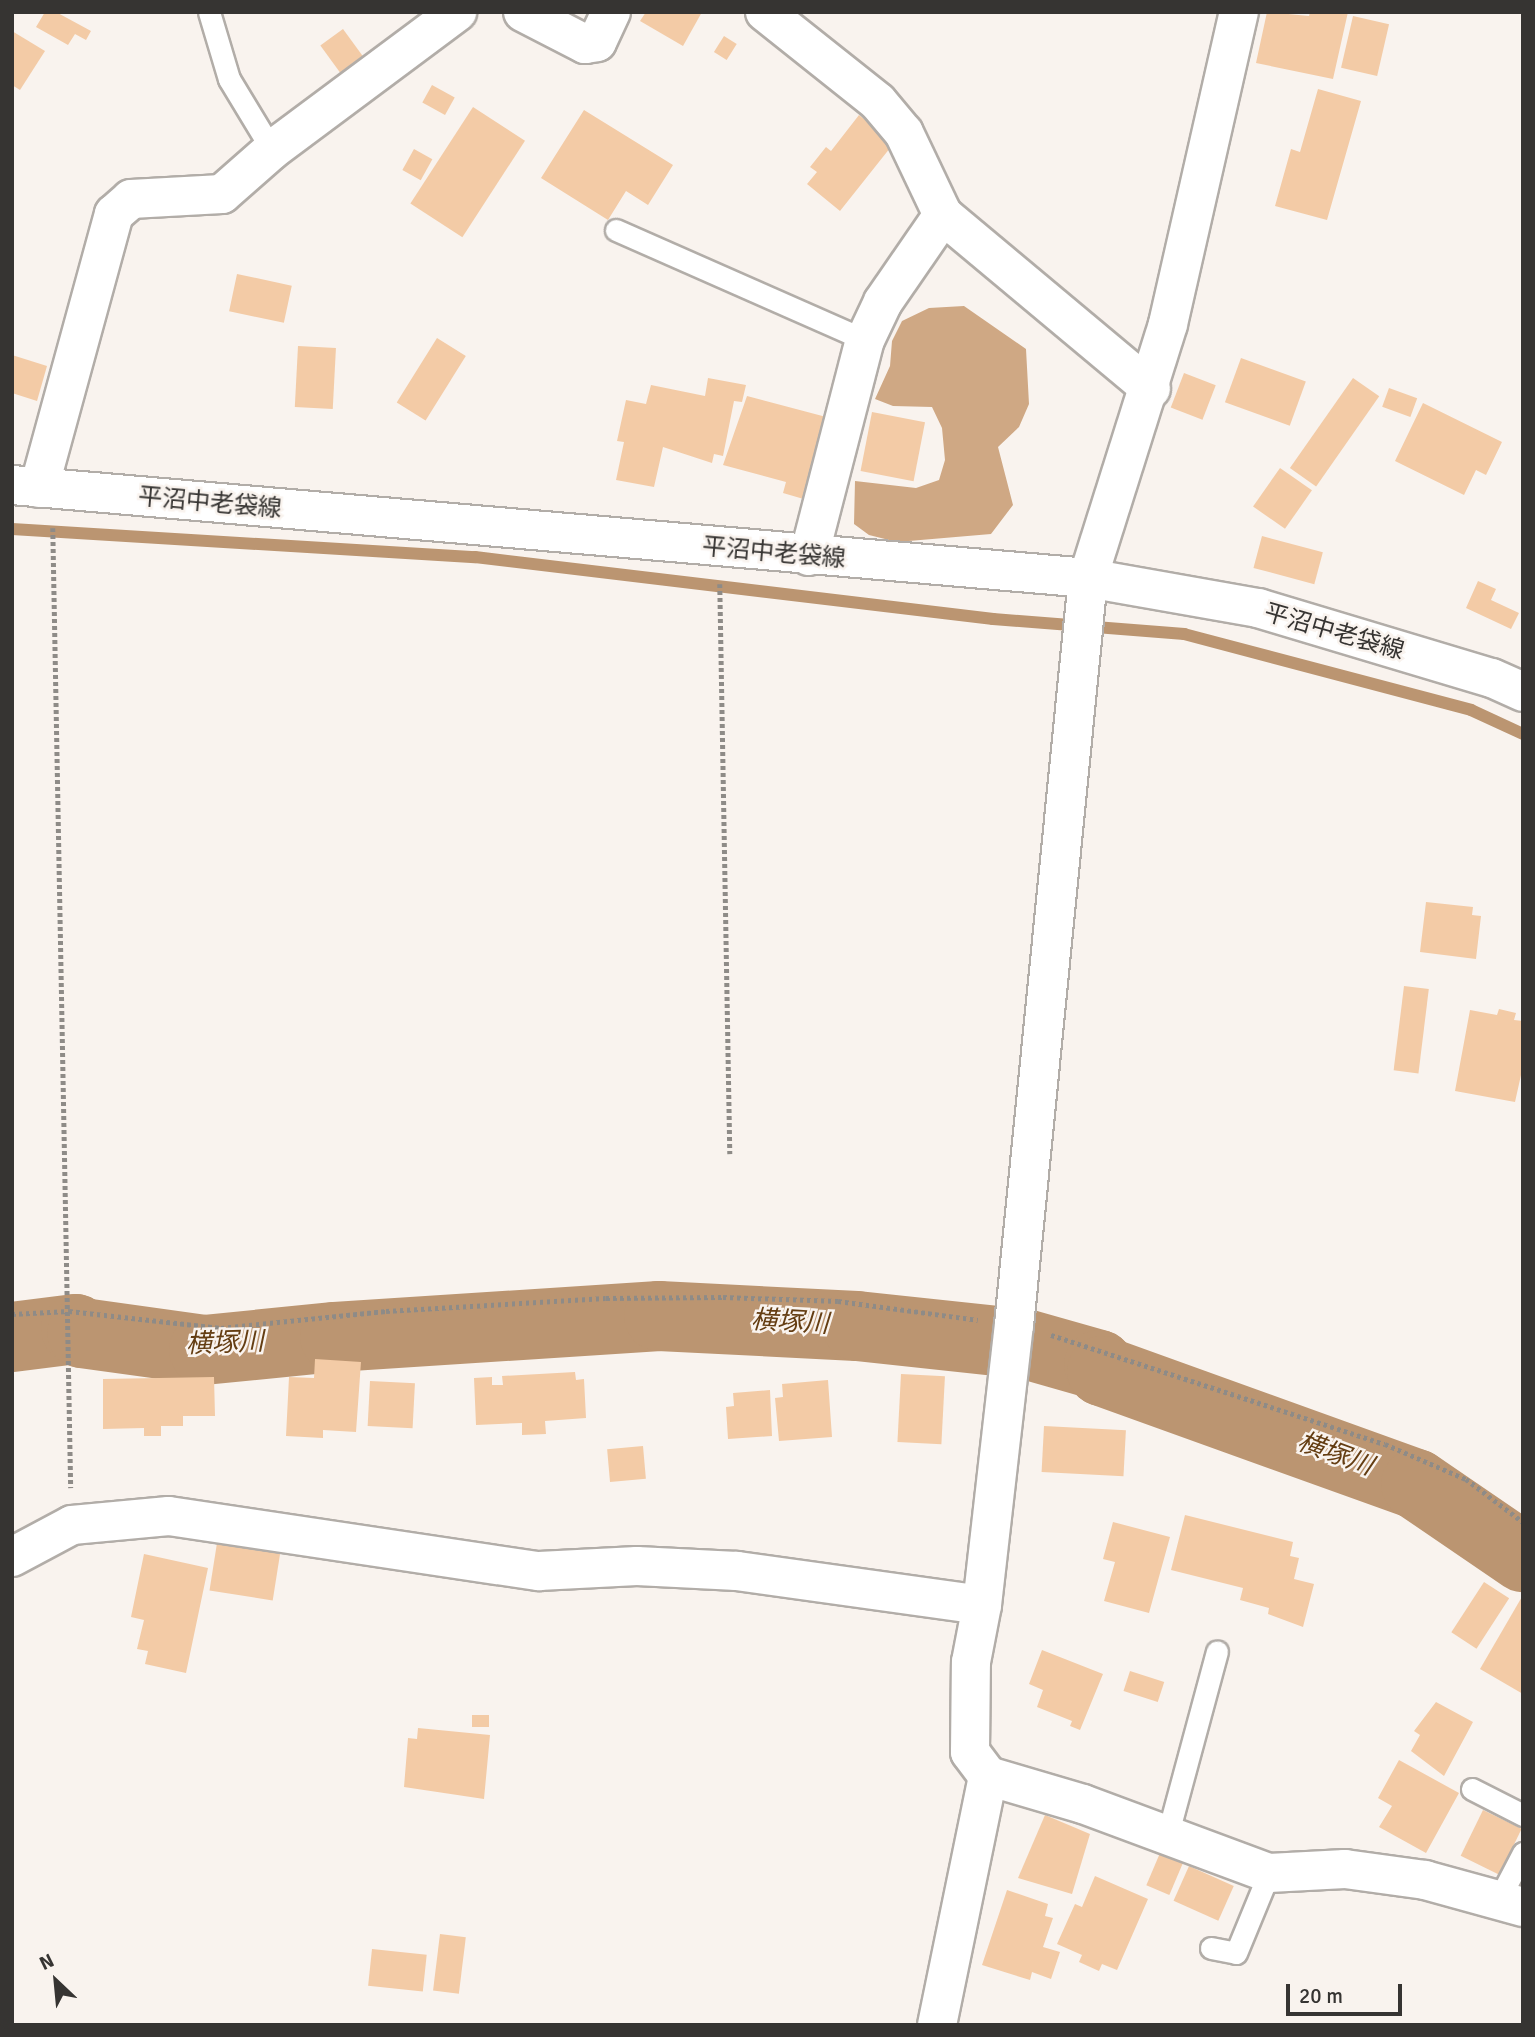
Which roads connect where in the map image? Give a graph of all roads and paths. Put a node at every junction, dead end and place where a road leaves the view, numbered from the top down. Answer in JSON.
{"nodes":[{"id":1,"x":209,"y":12,"type":"edge"},
{"id":2,"x":457,"y":12,"type":"edge"},
{"id":3,"x":523,"y":12,"type":"edge"},
{"id":4,"x":611,"y":12,"type":"edge"},
{"id":5,"x":765,"y":12,"type":"edge"},
{"id":6,"x":1239,"y":12,"type":"edge"},
{"id":7,"x":272,"y":150,"type":"junction"},
{"id":8,"x":943,"y":215,"type":"junction"},
{"id":9,"x":615,"y":230,"type":"dead end"},
{"id":10,"x":865,"y":340,"type":"junction"},
{"id":11,"x":1151,"y":389,"type":"junction"},
{"id":12,"x":35,"y":487,"type":"edge"},
{"id":13,"x":719,"y":549,"type":"junction"},
{"id":14,"x":809,"y":556,"type":"junction"},
{"id":15,"x":1088,"y":578,"type":"junction"},
{"id":16,"x":1523,"y":692,"type":"edge"},
{"id":17,"x":730,"y":1154,"type":"dead end"},
{"id":18,"x":69,"y":1311,"type":"junction"},
{"id":19,"x":12,"y":1314,"type":"edge"},
{"id":20,"x":1014,"y":1325,"type":"junction"},
{"id":21,"x":1523,"y":1522,"type":"edge"},
{"id":22,"x":72,"y":1525,"type":"junction"},
{"id":23,"x":12,"y":1557,"type":"edge"},
{"id":24,"x":982,"y":1605,"type":"junction"},
{"id":25,"x":1217,"y":1652,"type":"dead end"},
{"id":26,"x":988,"y":1776,"type":"junction"},
{"id":27,"x":1472,"y":1789,"type":"dead end"},
{"id":28,"x":1523,"y":1815,"type":"edge"},
{"id":29,"x":1168,"y":1833,"type":"junction"},
{"id":30,"x":1523,"y":1853,"type":"edge"},
{"id":31,"x":1269,"y":1873,"type":"junction"},
{"id":32,"x":1511,"y":1902,"type":"edge"},
{"id":33,"x":1211,"y":1948,"type":"dead end"},
{"id":34,"x":937,"y":2025,"type":"edge"}],
"edges":[{"from":1,"to":7,"type":"lane"},
{"from":2,"to":7,"type":"street"},
{"from":3,"to":4,"type":"street"},
{"from":5,"to":8,"type":"street"},
{"from":6,"to":11,"type":"street"},
{"from":7,"to":12,"type":"street"},
{"from":8,"to":10,"type":"street"},
{"from":8,"to":11,"type":"street"},
{"from":9,"to":10,"type":"lane"},
{"from":10,"to":14,"type":"street"},
{"from":11,"to":15,"type":"street"},
{"from":12,"to":13,"type":"street","name":"平沼中老袋線"},
{"from":12,"to":18,"type":"path"},
{"from":13,"to":14,"type":"street","name":"平沼中老袋線"},
{"from":13,"to":17,"type":"path"},
{"from":14,"to":15,"type":"street","name":"平沼中老袋線"},
{"from":15,"to":16,"type":"street","name":"平沼中老袋線"},
{"from":15,"to":20,"type":"street"},
{"from":18,"to":19,"type":"path"},
{"from":18,"to":20,"type":"path"},
{"from":18,"to":22,"type":"path"},
{"from":20,"to":21,"type":"path"},
{"from":20,"to":24,"type":"street"},
{"from":22,"to":23,"type":"street"},
{"from":22,"to":24,"type":"street"},
{"from":24,"to":26,"type":"street"},
{"from":25,"to":29,"type":"lane"},
{"from":26,"to":29,"type":"street"},
{"from":26,"to":34,"type":"street"},
{"from":27,"to":28,"type":"lane"},
{"from":29,"to":31,"type":"street"},
{"from":30,"to":32,"type":"lane"},
{"from":31,"to":32,"type":"street"},
{"from":31,"to":33,"type":"lane"}]}
